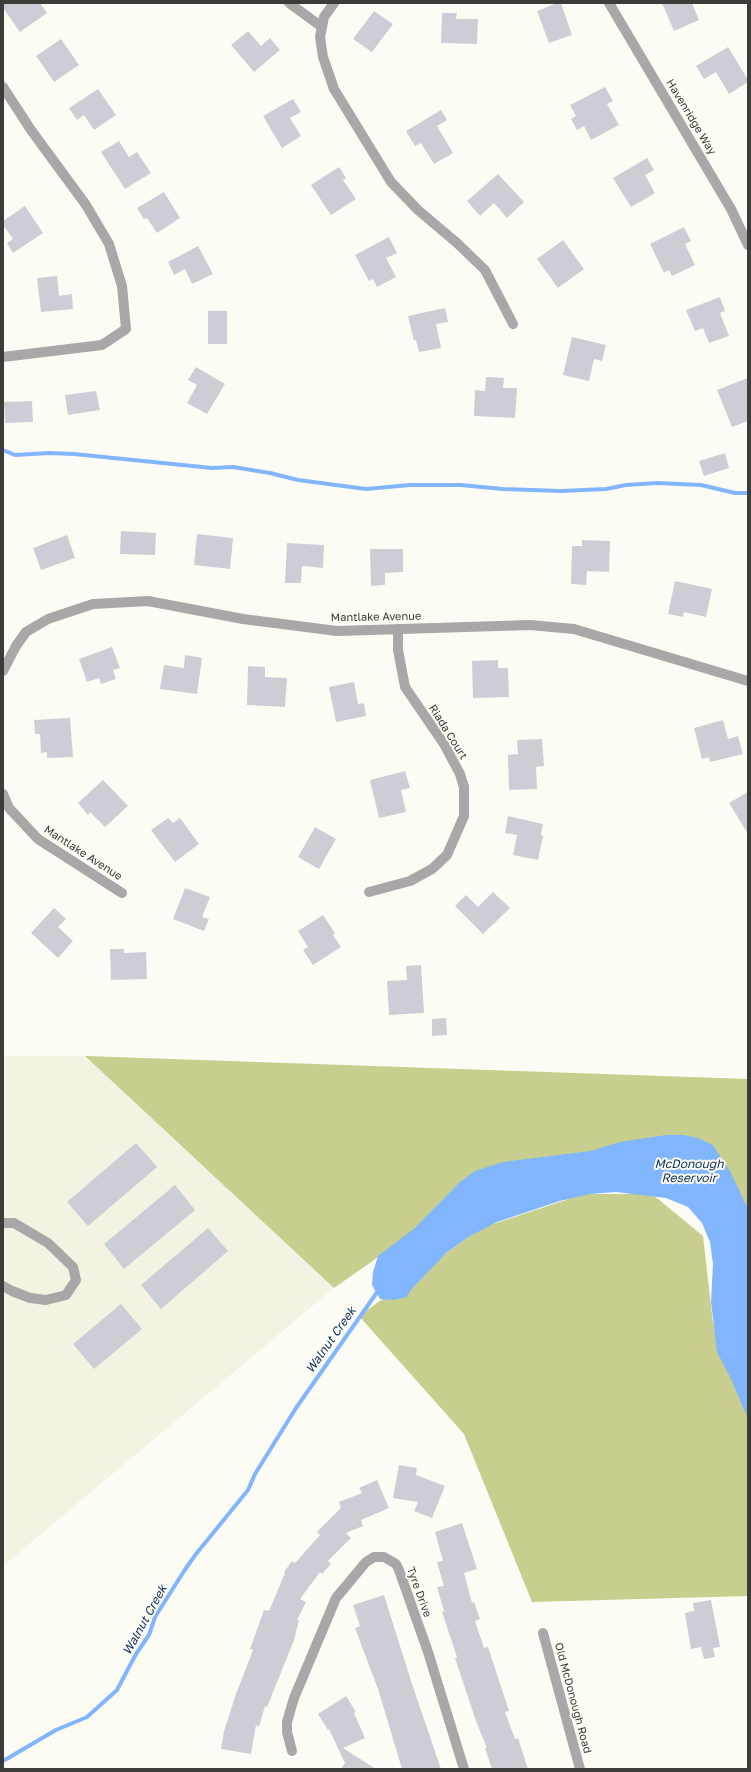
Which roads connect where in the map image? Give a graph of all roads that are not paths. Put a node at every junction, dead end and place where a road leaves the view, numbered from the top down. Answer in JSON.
{"nodes":[{"id":1,"x":289,"y":3,"type":"edge"},
{"id":2,"x":334,"y":3,"type":"edge"},
{"id":3,"x":609,"y":3,"type":"edge"},
{"id":4,"x":322,"y":27,"type":"junction"},
{"id":5,"x":3,"y":87,"type":"edge"},
{"id":6,"x":748,"y":245,"type":"edge"},
{"id":7,"x":513,"y":324,"type":"dead end"},
{"id":8,"x":5,"y":357,"type":"edge"},
{"id":9,"x":398,"y":629,"type":"junction"},
{"id":10,"x":3,"y":671,"type":"edge"},
{"id":11,"x":748,"y":682,"type":"edge"},
{"id":12,"x":3,"y":794,"type":"edge"},
{"id":13,"x":122,"y":892,"type":"dead end"},
{"id":14,"x":369,"y":892,"type":"dead end"},
{"id":15,"x":3,"y":1223,"type":"edge"},
{"id":16,"x":3,"y":1286,"type":"edge"},
{"id":17,"x":543,"y":1633,"type":"dead end"},
{"id":18,"x":292,"y":1751,"type":"dead end"},
{"id":19,"x":464,"y":1769,"type":"edge"},
{"id":20,"x":580,"y":1769,"type":"edge"}],
"edges":[{"from":1,"to":4,"type":"street"},
{"from":2,"to":4,"type":"street"},
{"from":3,"to":6,"type":"street","name":"Havenridge Way"},
{"from":4,"to":7,"type":"street"},
{"from":5,"to":8,"type":"street"},
{"from":9,"to":10,"type":"street","name":"Mantlake Avenue"},
{"from":9,"to":11,"type":"street","name":"Mantlake Avenue"},
{"from":9,"to":14,"type":"street","name":"Riada Court"},
{"from":12,"to":13,"type":"street","name":"Mantlake Avenue"},
{"from":15,"to":16,"type":"street"},
{"from":17,"to":20,"type":"street","name":"Old McDonough Road"},
{"from":18,"to":19,"type":"street","name":"Tyre Drive"}]}
